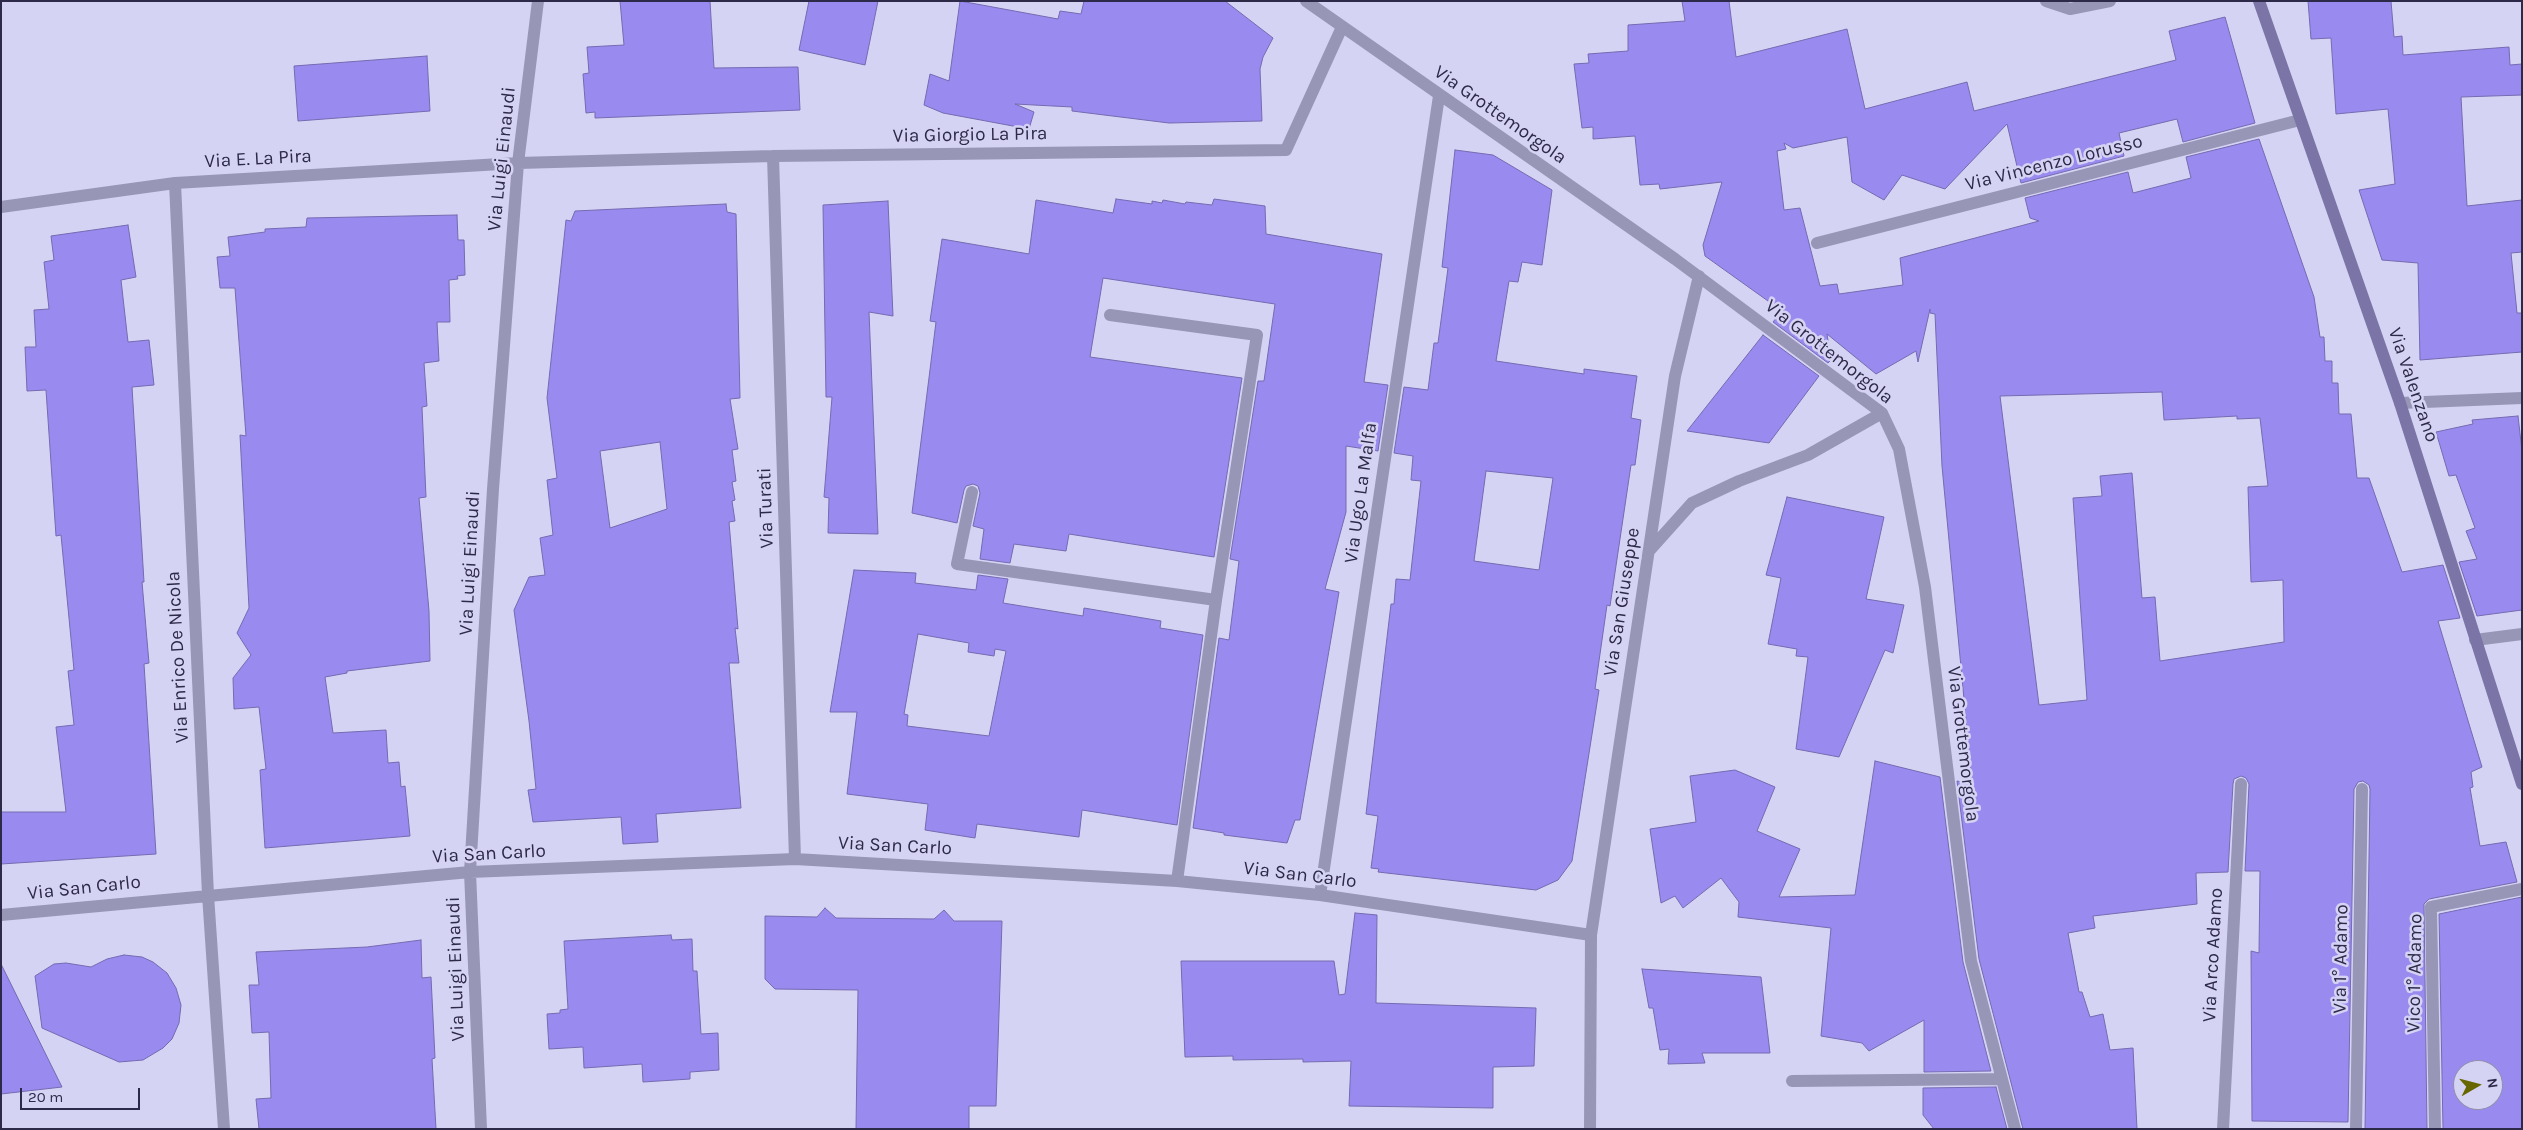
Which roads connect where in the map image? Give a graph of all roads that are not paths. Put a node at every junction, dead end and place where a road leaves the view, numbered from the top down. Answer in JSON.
{"nodes":[{"id":1,"x":538,"y":1,"type":"edge"},
{"id":2,"x":1306,"y":1,"type":"edge"},
{"id":3,"x":2046,"y":1,"type":"edge"},
{"id":4,"x":2110,"y":1,"type":"edge"},
{"id":5,"x":2259,"y":1,"type":"edge"},
{"id":6,"x":1342,"y":27,"type":"junction"},
{"id":7,"x":1439,"y":96,"type":"junction"},
{"id":8,"x":2300,"y":120,"type":"junction"},
{"id":9,"x":774,"y":156,"type":"junction"},
{"id":10,"x":518,"y":163,"type":"junction"},
{"id":11,"x":175,"y":183,"type":"junction"},
{"id":12,"x":1,"y":207,"type":"edge"},
{"id":13,"x":1817,"y":243,"type":"dead end"},
{"id":14,"x":1699,"y":276,"type":"junction"},
{"id":15,"x":1110,"y":315,"type":"dead end"},
{"id":16,"x":2522,"y":398,"type":"edge"},
{"id":17,"x":2400,"y":403,"type":"junction"},
{"id":18,"x":1882,"y":413,"type":"junction"},
{"id":19,"x":972,"y":492,"type":"dead end"},
{"id":20,"x":1649,"y":551,"type":"junction"},
{"id":21,"x":1216,"y":600,"type":"junction"},
{"id":22,"x":2522,"y":634,"type":"edge"},
{"id":23,"x":2475,"y":640,"type":"junction"},
{"id":24,"x":2241,"y":784,"type":"dead end"},
{"id":25,"x":2522,"y":784,"type":"edge"},
{"id":26,"x":2362,"y":789,"type":"dead end"},
{"id":27,"x":795,"y":859,"type":"junction"},
{"id":28,"x":470,"y":872,"type":"junction"},
{"id":29,"x":1177,"y":881,"type":"junction"},
{"id":30,"x":2522,"y":890,"type":"edge"},
{"id":31,"x":208,"y":895,"type":"junction"},
{"id":32,"x":1320,"y":895,"type":"junction"},
{"id":33,"x":1,"y":915,"type":"edge"},
{"id":34,"x":1591,"y":935,"type":"junction"},
{"id":35,"x":2002,"y":1079,"type":"junction"},
{"id":36,"x":1792,"y":1081,"type":"dead end"},
{"id":37,"x":224,"y":1129,"type":"edge"},
{"id":38,"x":481,"y":1129,"type":"edge"},
{"id":39,"x":1590,"y":1129,"type":"edge"},
{"id":40,"x":2015,"y":1129,"type":"edge"},
{"id":41,"x":2223,"y":1129,"type":"edge"},
{"id":42,"x":2356,"y":1129,"type":"edge"},
{"id":43,"x":2435,"y":1129,"type":"edge"}],
"edges":[{"from":1,"to":10,"type":"street","name":"Via Luigi Einaudi"},
{"from":2,"to":6,"type":"street","name":"Via Grottemorgola"},
{"from":3,"to":4,"type":"street"},
{"from":5,"to":8,"type":"street","name":"Via Valenzano"},
{"from":6,"to":7,"type":"street","name":"Via Grottemorgola"},
{"from":6,"to":9,"type":"street","name":"Via Giorgio La Pira"},
{"from":7,"to":14,"type":"street","name":"Via Grottemorgola"},
{"from":7,"to":32,"type":"street","name":"Via Ugo La Malfa"},
{"from":8,"to":13,"type":"street","name":"Via Vincenzo Lorusso"},
{"from":8,"to":17,"type":"street","name":"Via Valenzano"},
{"from":9,"to":10,"type":"street","name":"Via Giorgio La Pira"},
{"from":9,"to":27,"type":"street","name":"Via Turati"},
{"from":10,"to":11,"type":"street","name":"Via E. La Pira"},
{"from":10,"to":28,"type":"street","name":"Via Luigi Einaudi"},
{"from":11,"to":12,"type":"street","name":"Via E. La Pira"},
{"from":11,"to":31,"type":"street","name":"Via Enrico De Nicola"},
{"from":14,"to":18,"type":"street","name":"Via Grottemorgola"},
{"from":14,"to":20,"type":"street","name":"Via San Giuseppe"},
{"from":15,"to":21,"type":"street"},
{"from":16,"to":17,"type":"street"},
{"from":17,"to":23,"type":"street","name":"Via Valenzano"},
{"from":18,"to":20,"type":"street"},
{"from":18,"to":35,"type":"street","name":"Via Grottemorgola"},
{"from":19,"to":21,"type":"street"},
{"from":20,"to":34,"type":"street","name":"Via San Giuseppe"},
{"from":21,"to":29,"type":"street"},
{"from":22,"to":23,"type":"street"},
{"from":23,"to":25,"type":"street","name":"Via Valenzano"},
{"from":24,"to":41,"type":"street","name":"Via Arco Adamo"},
{"from":26,"to":42,"type":"street","name":"Via 1° Adamo"},
{"from":27,"to":28,"type":"street","name":"Via San Carlo"},
{"from":27,"to":29,"type":"street","name":"Via San Carlo"},
{"from":28,"to":31,"type":"street","name":"Via San Carlo"},
{"from":28,"to":38,"type":"street","name":"Via Luigi Einaudi"},
{"from":29,"to":32,"type":"street","name":"Via San Carlo"},
{"from":30,"to":43,"type":"street","name":"Vico 1° Adamo"},
{"from":31,"to":33,"type":"street","name":"Via San Carlo"},
{"from":31,"to":37,"type":"street","name":"Via Enrico De Nicola"},
{"from":32,"to":34,"type":"street","name":"Via San Carlo"},
{"from":34,"to":39,"type":"street"},
{"from":35,"to":36,"type":"street"},
{"from":35,"to":40,"type":"street","name":"Via Grottemorgola"}]}
